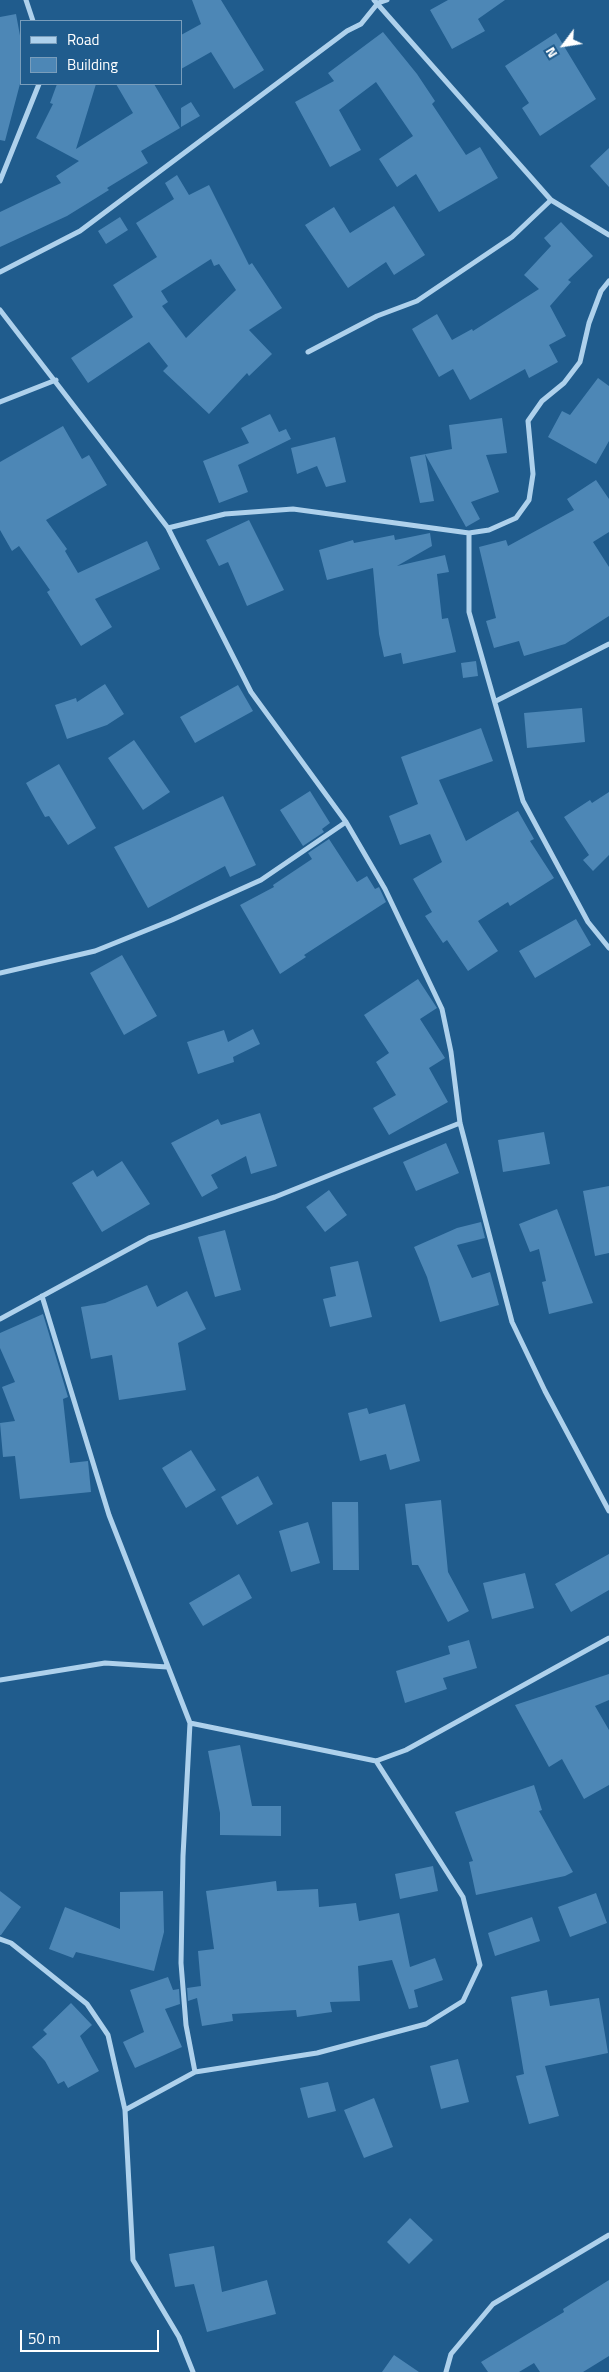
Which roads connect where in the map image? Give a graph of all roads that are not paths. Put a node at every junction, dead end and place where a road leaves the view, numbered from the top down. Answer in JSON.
{"nodes":[{"id":1,"x":26,"y":0,"type":"edge"},
{"id":2,"x":387,"y":0,"type":"edge"},
{"id":3,"x":376,"y":2,"type":"edge"},
{"id":4,"x":33,"y":20,"type":"edge"},
{"id":5,"x":39,"y":85,"type":"edge"},
{"id":6,"x":0,"y":181,"type":"edge"},
{"id":7,"x":551,"y":200,"type":"junction"},
{"id":8,"x":609,"y":235,"type":"edge"},
{"id":9,"x":0,"y":272,"type":"edge"},
{"id":10,"x":609,"y":281,"type":"edge"},
{"id":11,"x":0,"y":310,"type":"edge"},
{"id":12,"x":308,"y":352,"type":"dead end"},
{"id":13,"x":56,"y":380,"type":"junction"},
{"id":14,"x":0,"y":402,"type":"edge"},
{"id":15,"x":168,"y":528,"type":"junction"},
{"id":16,"x":469,"y":533,"type":"junction"},
{"id":17,"x":609,"y":644,"type":"edge"},
{"id":18,"x":496,"y":701,"type":"junction"},
{"id":19,"x":346,"y":822,"type":"junction"},
{"id":20,"x":609,"y":948,"type":"edge"},
{"id":21,"x":0,"y":974,"type":"edge"},
{"id":22,"x":460,"y":1123,"type":"junction"},
{"id":23,"x":42,"y":1296,"type":"junction"},
{"id":24,"x":0,"y":1319,"type":"edge"},
{"id":25,"x":609,"y":1511,"type":"edge"},
{"id":26,"x":609,"y":1638,"type":"edge"},
{"id":27,"x":167,"y":1667,"type":"junction"},
{"id":28,"x":0,"y":1680,"type":"edge"},
{"id":29,"x":190,"y":1723,"type":"junction"},
{"id":30,"x":376,"y":1760,"type":"junction"},
{"id":31,"x":0,"y":1938,"type":"edge"},
{"id":32,"x":195,"y":2072,"type":"junction"},
{"id":33,"x":125,"y":2110,"type":"junction"},
{"id":34,"x":609,"y":2236,"type":"edge"},
{"id":35,"x":193,"y":2372,"type":"edge"},
{"id":36,"x":446,"y":2372,"type":"edge"}],
"edges":[{"from":1,"to":4,"type":"street"},
{"from":2,"to":3,"type":"street"},
{"from":3,"to":7,"type":"street"},
{"from":3,"to":9,"type":"street"},
{"from":5,"to":6,"type":"street"},
{"from":7,"to":8,"type":"street"},
{"from":7,"to":12,"type":"street"},
{"from":10,"to":16,"type":"street"},
{"from":11,"to":13,"type":"street"},
{"from":13,"to":14,"type":"street"},
{"from":13,"to":15,"type":"street"},
{"from":15,"to":16,"type":"street"},
{"from":15,"to":19,"type":"street"},
{"from":16,"to":18,"type":"street"},
{"from":17,"to":18,"type":"street"},
{"from":18,"to":20,"type":"street"},
{"from":19,"to":21,"type":"street"},
{"from":19,"to":22,"type":"street"},
{"from":22,"to":23,"type":"street"},
{"from":22,"to":25,"type":"street"},
{"from":23,"to":24,"type":"street"},
{"from":23,"to":27,"type":"street"},
{"from":26,"to":30,"type":"street"},
{"from":27,"to":28,"type":"street"},
{"from":27,"to":29,"type":"street"},
{"from":29,"to":30,"type":"street"},
{"from":29,"to":32,"type":"street"},
{"from":30,"to":32,"type":"street"},
{"from":31,"to":33,"type":"street"},
{"from":32,"to":33,"type":"street"},
{"from":33,"to":35,"type":"street"},
{"from":34,"to":36,"type":"street"}]}
